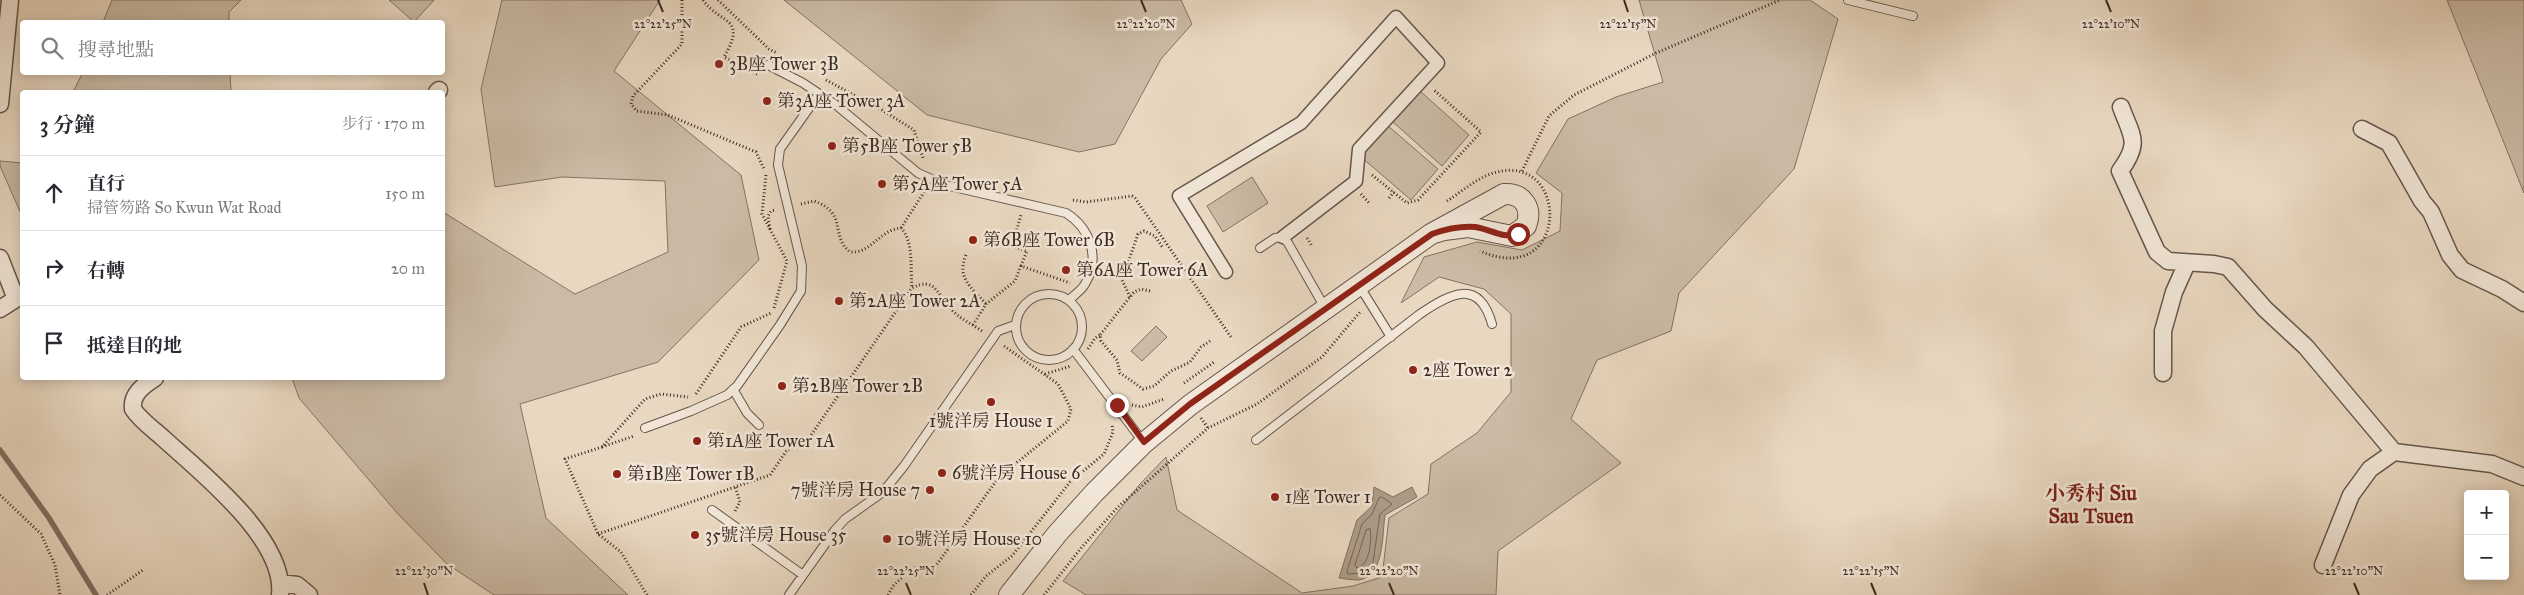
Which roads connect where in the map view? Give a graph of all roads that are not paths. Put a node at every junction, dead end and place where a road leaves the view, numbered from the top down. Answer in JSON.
{"nodes":[{"id":1,"x":10,"y":0,"type":"edge"},
{"id":2,"x":1848,"y":0,"type":"edge"},
{"id":3,"x":1913,"y":16,"type":"dead end"},
{"id":4,"x":768,"y":65,"type":"road end"},
{"id":5,"x":819,"y":94,"type":"junction"},
{"id":6,"x":0,"y":104,"type":"edge"},
{"id":7,"x":2121,"y":106,"type":"dead end"},
{"id":8,"x":2362,"y":129,"type":"dead end"},
{"id":9,"x":1432,"y":234,"type":"dead end"},
{"id":10,"x":1283,"y":237,"type":"junction"},
{"id":11,"x":1260,"y":248,"type":"dead end"},
{"id":12,"x":0,"y":258,"type":"edge"},
{"id":13,"x":2187,"y":263,"type":"junction"},
{"id":14,"x":1226,"y":272,"type":"dead end"},
{"id":15,"x":1359,"y":285,"type":"junction"},
{"id":16,"x":20,"y":297,"type":"edge"},
{"id":17,"x":1069,"y":300,"type":"junction"},
{"id":18,"x":2524,"y":303,"type":"edge"},
{"id":19,"x":1325,"y":308,"type":"junction"},
{"id":20,"x":0,"y":309,"type":"edge"},
{"id":21,"x":1016,"y":324,"type":"junction"},
{"id":22,"x":1492,"y":324,"type":"dead end"},
{"id":23,"x":1391,"y":337,"type":"junction"},
{"id":24,"x":1074,"y":349,"type":"junction"},
{"id":25,"x":2163,"y":373,"type":"dead end"},
{"id":26,"x":152,"y":380,"type":"edge"},
{"id":27,"x":733,"y":389,"type":"junction"},
{"id":28,"x":759,"y":425,"type":"dead end"},
{"id":29,"x":644,"y":428,"type":"road end"},
{"id":30,"x":1256,"y":440,"type":"dead end"},
{"id":31,"x":1144,"y":442,"type":"junction"},
{"id":32,"x":2394,"y":452,"type":"junction"},
{"id":33,"x":2524,"y":477,"type":"edge"},
{"id":34,"x":712,"y":510,"type":"dead end"},
{"id":35,"x":2323,"y":565,"type":"dead end"},
{"id":36,"x":804,"y":575,"type":"junction"},
{"id":37,"x":280,"y":589,"type":"edge"},
{"id":38,"x":309,"y":595,"type":"edge"},
{"id":39,"x":789,"y":595,"type":"edge"},
{"id":40,"x":1009,"y":595,"type":"edge"}],
"edges":[{"from":1,"to":6,"type":"street"},
{"from":2,"to":3,"type":"lane"},
{"from":4,"to":5,"type":"lane"},
{"from":5,"to":17,"type":"lane"},
{"from":5,"to":27,"type":"lane"},
{"from":7,"to":13,"type":"street"},
{"from":8,"to":18,"type":"street"},
{"from":9,"to":15,"type":"street"},
{"from":10,"to":11,"type":"lane"},
{"from":10,"to":14,"type":"street"},
{"from":10,"to":19,"type":"lane"},
{"from":12,"to":16,"type":"street"},
{"from":13,"to":25,"type":"street"},
{"from":13,"to":32,"type":"street"},
{"from":15,"to":19,"type":"street"},
{"from":15,"to":23,"type":"lane"},
{"from":16,"to":20,"type":"street"},
{"from":17,"to":21,"type":"lane"},
{"from":17,"to":24,"type":"lane"},
{"from":19,"to":31,"type":"street"},
{"from":21,"to":24,"type":"lane"},
{"from":21,"to":36,"type":"lane"},
{"from":22,"to":23,"type":"lane"},
{"from":23,"to":30,"type":"lane"},
{"from":24,"to":31,"type":"lane"},
{"from":26,"to":37,"type":"street"},
{"from":27,"to":28,"type":"lane"},
{"from":27,"to":29,"type":"lane"},
{"from":31,"to":40,"type":"street"},
{"from":32,"to":33,"type":"street"},
{"from":32,"to":35,"type":"street"},
{"from":34,"to":36,"type":"lane"},
{"from":36,"to":39,"type":"lane"},
{"from":37,"to":38,"type":"street"}]}
